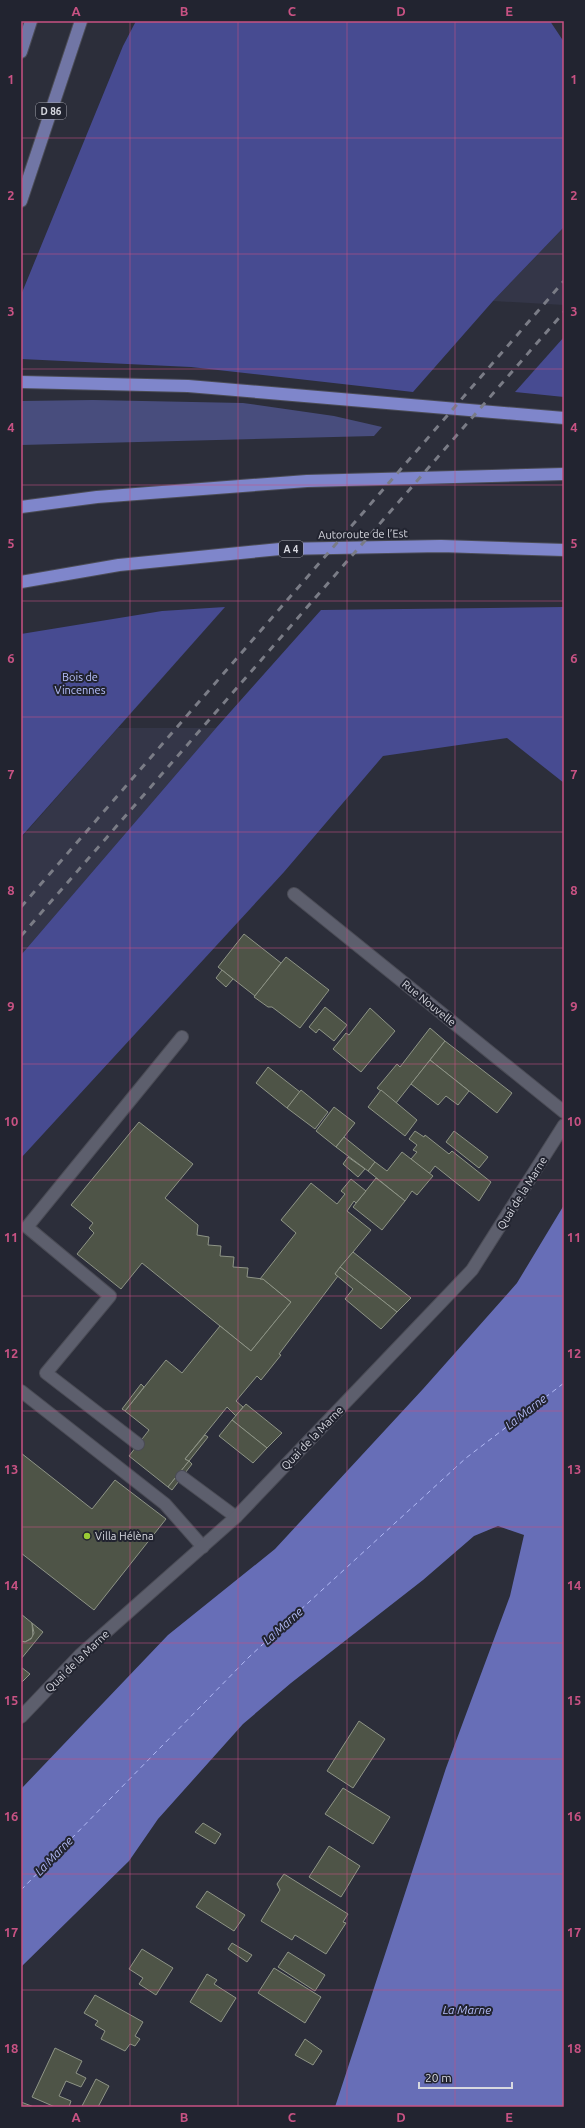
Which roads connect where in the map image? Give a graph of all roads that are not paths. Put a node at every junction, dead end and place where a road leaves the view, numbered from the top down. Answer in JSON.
{"nodes":[{"id":1,"x":31,"y":21,"type":"edge"},
{"id":2,"x":80,"y":21,"type":"edge"},
{"id":3,"x":21,"y":52,"type":"edge"},
{"id":4,"x":21,"y":201,"type":"edge"},
{"id":5,"x":21,"y":382,"type":"edge"},
{"id":6,"x":564,"y":418,"type":"edge"},
{"id":7,"x":564,"y":474,"type":"edge"},
{"id":8,"x":21,"y":507,"type":"edge"},
{"id":9,"x":564,"y":550,"type":"edge"},
{"id":10,"x":21,"y":582,"type":"edge"},
{"id":11,"x":294,"y":894,"type":"dead end"},
{"id":12,"x":182,"y":1037,"type":"dead end"},
{"id":13,"x":564,"y":1112,"type":"edge"},
{"id":14,"x":564,"y":1125,"type":"edge"},
{"id":15,"x":21,"y":1391,"type":"edge"},
{"id":16,"x":138,"y":1444,"type":"dead end"},
{"id":17,"x":182,"y":1477,"type":"dead end"},
{"id":18,"x":236,"y":1517,"type":"junction"},
{"id":19,"x":204,"y":1547,"type":"junction"},
{"id":20,"x":21,"y":1718,"type":"edge"}],
"edges":[{"from":1,"to":3,"type":"main road"},
{"from":2,"to":4,"type":"main road","number":"D 86"},
{"from":5,"to":6,"type":"highway"},
{"from":7,"to":8,"type":"highway"},
{"from":9,"to":10,"type":"highway","name":"Autoroute de l’Est","number":"A 4"},
{"from":11,"to":13,"type":"street","name":"Rue Nouvelle"},
{"from":12,"to":16,"type":"street"},
{"from":14,"to":18,"type":"street","name":"Quai de la Marne"},
{"from":15,"to":19,"type":"street"},
{"from":17,"to":18,"type":"street"},
{"from":18,"to":19,"type":"street","name":"Quai de la Marne"},
{"from":19,"to":20,"type":"street","name":"Quai de la Marne"}]}
